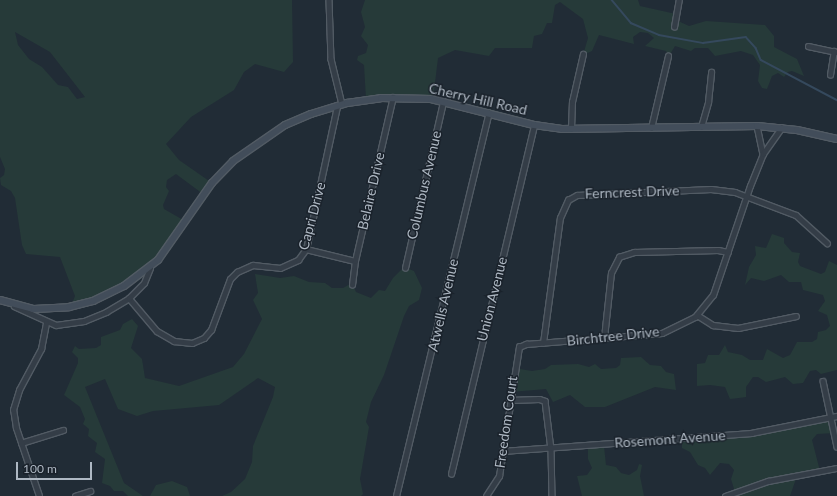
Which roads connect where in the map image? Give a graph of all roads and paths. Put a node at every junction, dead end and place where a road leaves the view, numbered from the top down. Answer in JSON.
{"nodes":[{"id":1,"x":329,"y":0,"type":"edge"},
{"id":2,"x":679,"y":0,"type":"edge"},
{"id":3,"x":674,"y":27,"type":"dead end"},
{"id":4,"x":808,"y":46,"type":"dead end"},
{"id":5,"x":836,"y":52,"type":"edge"},
{"id":6,"x":583,"y":54,"type":"dead end"},
{"id":7,"x":668,"y":56,"type":"dead end"},
{"id":8,"x":711,"y":72,"type":"dead end"},
{"id":9,"x":830,"y":75,"type":"dead end"},
{"id":10,"x":393,"y":97,"type":"junction"},
{"id":11,"x":443,"y":102,"type":"junction"},
{"id":12,"x":339,"y":105,"type":"junction"},
{"id":13,"x":489,"y":113,"type":"junction"},
{"id":14,"x":534,"y":125,"type":"junction"},
{"id":15,"x":757,"y":126,"type":"junction"},
{"id":16,"x":701,"y":127,"type":"junction"},
{"id":17,"x":651,"y":128,"type":"junction"},
{"id":18,"x":781,"y":128,"type":"junction"},
{"id":19,"x":571,"y":129,"type":"junction"},
{"id":20,"x":837,"y":139,"type":"edge"},
{"id":21,"x":763,"y":154,"type":"junction"},
{"id":22,"x":747,"y":196,"type":"junction"},
{"id":23,"x":827,"y":243,"type":"dead end"},
{"id":24,"x":306,"y":249,"type":"junction"},
{"id":25,"x":728,"y":252,"type":"junction"},
{"id":26,"x":355,"y":261,"type":"junction"},
{"id":27,"x":150,"y":268,"type":"junction"},
{"id":28,"x":405,"y":268,"type":"dead end"},
{"id":29,"x":352,"y":285,"type":"dead end"},
{"id":30,"x":129,"y":298,"type":"junction"},
{"id":31,"x":0,"y":300,"type":"edge"},
{"id":32,"x":8,"y":302,"type":"junction"},
{"id":33,"x":697,"y":315,"type":"junction"},
{"id":34,"x":796,"y":316,"type":"dead end"},
{"id":35,"x":46,"y":323,"type":"junction"},
{"id":36,"x":604,"y":338,"type":"junction"},
{"id":37,"x":543,"y":343,"type":"junction"},
{"id":38,"x":518,"y":346,"type":"joint"},
{"id":39,"x":823,"y":381,"type":"dead end"},
{"id":40,"x":509,"y":400,"type":"junction"},
{"id":41,"x":834,"y":416,"type":"edge"},
{"id":42,"x":63,"y":430,"type":"dead end"},
{"id":43,"x":21,"y":443,"type":"junction"},
{"id":44,"x":551,"y":448,"type":"junction"},
{"id":45,"x":837,"y":448,"type":"edge"},
{"id":46,"x":502,"y":451,"type":"junction"},
{"id":47,"x":837,"y":468,"type":"edge"},
{"id":48,"x":451,"y":474,"type":"dead end"},
{"id":49,"x":90,"y":490,"type":"dead end"},
{"id":50,"x":39,"y":496,"type":"edge"},
{"id":51,"x":75,"y":496,"type":"edge"},
{"id":52,"x":396,"y":496,"type":"edge"},
{"id":53,"x":487,"y":496,"type":"edge"},
{"id":54,"x":552,"y":496,"type":"edge"},
{"id":55,"x":725,"y":496,"type":"edge"}],
"edges":[{"from":1,"to":12,"type":"street"},
{"from":2,"to":3,"type":"street"},
{"from":4,"to":5,"type":"street"},
{"from":5,"to":9,"type":"street"},
{"from":6,"to":19,"type":"street"},
{"from":7,"to":17,"type":"street"},
{"from":8,"to":16,"type":"street"},
{"from":10,"to":11,"type":"main road","name":"Cherry Hill Road"},
{"from":10,"to":12,"type":"main road","name":"Cherry Hill Road"},
{"from":10,"to":26,"type":"street","name":"Belaire Drive"},
{"from":11,"to":13,"type":"main road","name":"Cherry Hill Road"},
{"from":11,"to":28,"type":"street","name":"Columbus Avenue"},
{"from":12,"to":24,"type":"street","name":"Capri Drive"},
{"from":12,"to":27,"type":"main road","name":"Cherry Hill Road"},
{"from":13,"to":14,"type":"main road","name":"Cherry Hill Road"},
{"from":13,"to":52,"type":"street","name":"Atwells Avenue"},
{"from":14,"to":19,"type":"main road","name":"Cherry Hill Road"},
{"from":14,"to":48,"type":"street","name":"Union Avenue"},
{"from":15,"to":16,"type":"main road","name":"Cherry Hill Road"},
{"from":15,"to":18,"type":"main road","name":"Cherry Hill Road"},
{"from":15,"to":21,"type":"street"},
{"from":16,"to":17,"type":"main road","name":"Cherry Hill Road"},
{"from":17,"to":19,"type":"main road","name":"Cherry Hill Road"},
{"from":18,"to":20,"type":"main road","name":"Cherry Hill Road"},
{"from":18,"to":21,"type":"street","name":"Birchtree Drive"},
{"from":21,"to":22,"type":"street","name":"Birchtree Drive"},
{"from":22,"to":23,"type":"street","name":"Ferncrest Drive"},
{"from":22,"to":25,"type":"street","name":"Birchtree Drive"},
{"from":22,"to":37,"type":"street","name":"Ferncrest Drive"},
{"from":24,"to":26,"type":"street"},
{"from":24,"to":30,"type":"street","name":"Capri Drive"},
{"from":25,"to":33,"type":"street","name":"Birchtree Drive"},
{"from":25,"to":36,"type":"street"},
{"from":26,"to":29,"type":"street","name":"Belaire Drive"},
{"from":27,"to":30,"type":"street"},
{"from":27,"to":32,"type":"main road","name":"Cherry Hill Road"},
{"from":30,"to":35,"type":"street"},
{"from":31,"to":32,"type":"main road","name":"Cherry Hill Road"},
{"from":32,"to":35,"type":"street"},
{"from":33,"to":34,"type":"street"},
{"from":33,"to":36,"type":"street","name":"Birchtree Drive"},
{"from":35,"to":43,"type":"street"},
{"from":36,"to":37,"type":"street","name":"Birchtree Drive"},
{"from":37,"to":38,"type":"street","name":"Birchtree Drive"},
{"from":38,"to":40,"type":"street","name":"Freedom Court"},
{"from":39,"to":41,"type":"street"},
{"from":40,"to":44,"type":"street"},
{"from":40,"to":46,"type":"street","name":"Freedom Court"},
{"from":41,"to":44,"type":"street","name":"Rosemont Avenue"},
{"from":41,"to":45,"type":"street"},
{"from":42,"to":43,"type":"street"},
{"from":43,"to":50,"type":"street"},
{"from":44,"to":46,"type":"street","name":"Rosemont Avenue"},
{"from":44,"to":54,"type":"street"},
{"from":46,"to":53,"type":"street","name":"Freedom Court"},
{"from":47,"to":55,"type":"street"},
{"from":49,"to":51,"type":"street"}]}
